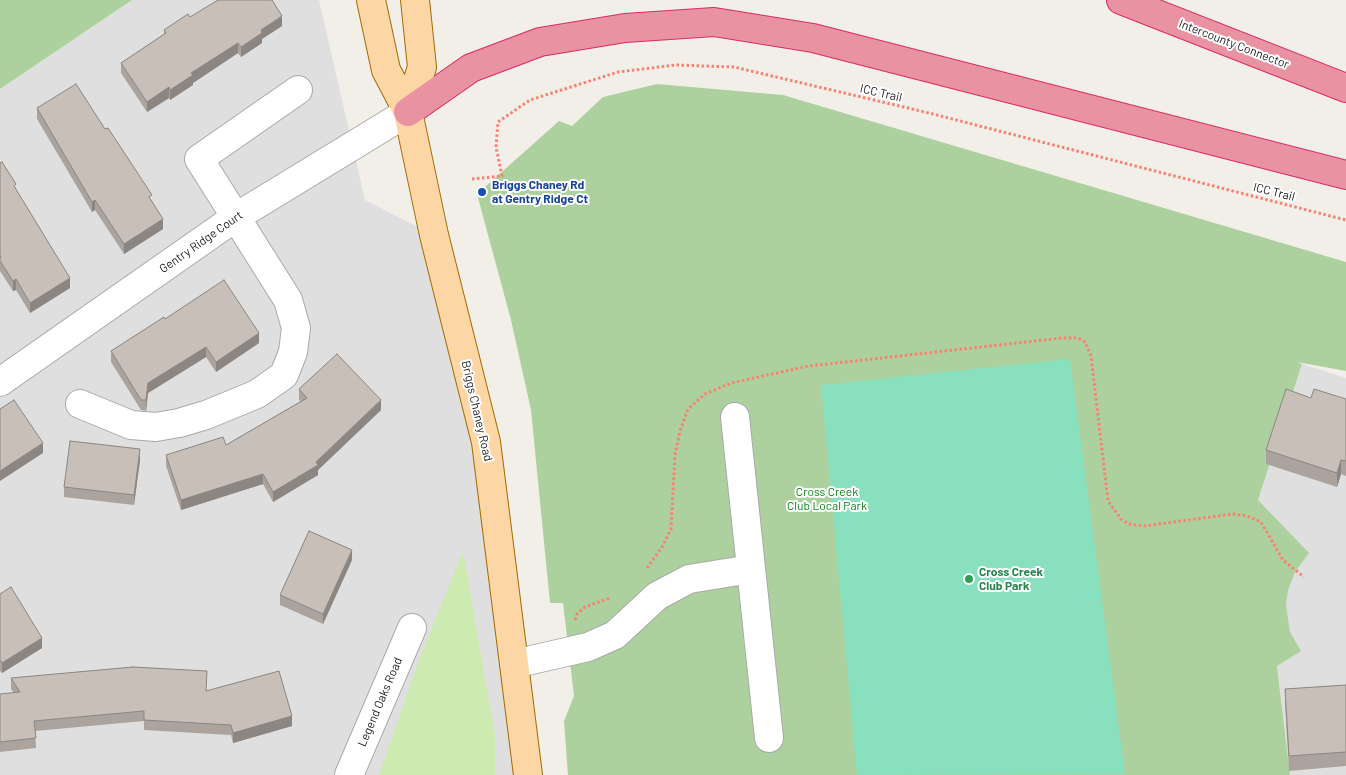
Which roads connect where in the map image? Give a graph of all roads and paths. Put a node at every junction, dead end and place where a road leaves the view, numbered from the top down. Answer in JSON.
{"nodes":[{"id":1,"x":371,"y":0,"type":"edge"},
{"id":2,"x":415,"y":0,"type":"edge"},
{"id":3,"x":1121,"y":0,"type":"edge"},
{"id":4,"x":1346,"y":88,"type":"edge"},
{"id":5,"x":298,"y":90,"type":"dead end"},
{"id":6,"x":408,"y":112,"type":"junction"},
{"id":7,"x":1346,"y":175,"type":"edge"},
{"id":8,"x":472,"y":179,"type":"dead end"},
{"id":9,"x":236,"y":217,"type":"junction"},
{"id":10,"x":1346,"y":220,"type":"edge"},
{"id":11,"x":0,"y":382,"type":"edge"},
{"id":12,"x":80,"y":404,"type":"dead end"},
{"id":13,"x":735,"y":417,"type":"dead end"},
{"id":14,"x":751,"y":569,"type":"junction"},
{"id":15,"x":641,"y":575,"type":"dead end"},
{"id":16,"x":1304,"y":577,"type":"dead end"},
{"id":17,"x":614,"y":596,"type":"dead end"},
{"id":18,"x":574,"y":622,"type":"dead end"},
{"id":19,"x":412,"y":628,"type":"dead end"},
{"id":20,"x":514,"y":664,"type":"junction"},
{"id":21,"x":769,"y":738,"type":"dead end"},
{"id":22,"x":349,"y":775,"type":"edge"},
{"id":23,"x":528,"y":775,"type":"edge"}],
"edges":[{"from":1,"to":6,"type":"main road","name":"Briggs Chaney Road"},
{"from":2,"to":6,"type":"main road","name":"Briggs Chaney Road"},
{"from":3,"to":4,"type":"highway","name":"Intercounty Connector"},
{"from":5,"to":9,"type":"street"},
{"from":6,"to":7,"type":"highway"},
{"from":6,"to":9,"type":"street","name":"Gentry Ridge Court"},
{"from":6,"to":20,"type":"main road","name":"Briggs Chaney Road"},
{"from":8,"to":10,"type":"path","name":"ICC Trail"},
{"from":9,"to":11,"type":"street","name":"Gentry Ridge Court"},
{"from":9,"to":12,"type":"street"},
{"from":13,"to":14,"type":"street"},
{"from":14,"to":20,"type":"street"},
{"from":14,"to":21,"type":"street"},
{"from":15,"to":16,"type":"path"},
{"from":17,"to":18,"type":"path"},
{"from":19,"to":22,"type":"street","name":"Legend Oaks Road"},
{"from":20,"to":23,"type":"main road","name":"Briggs Chaney Road"}]}
